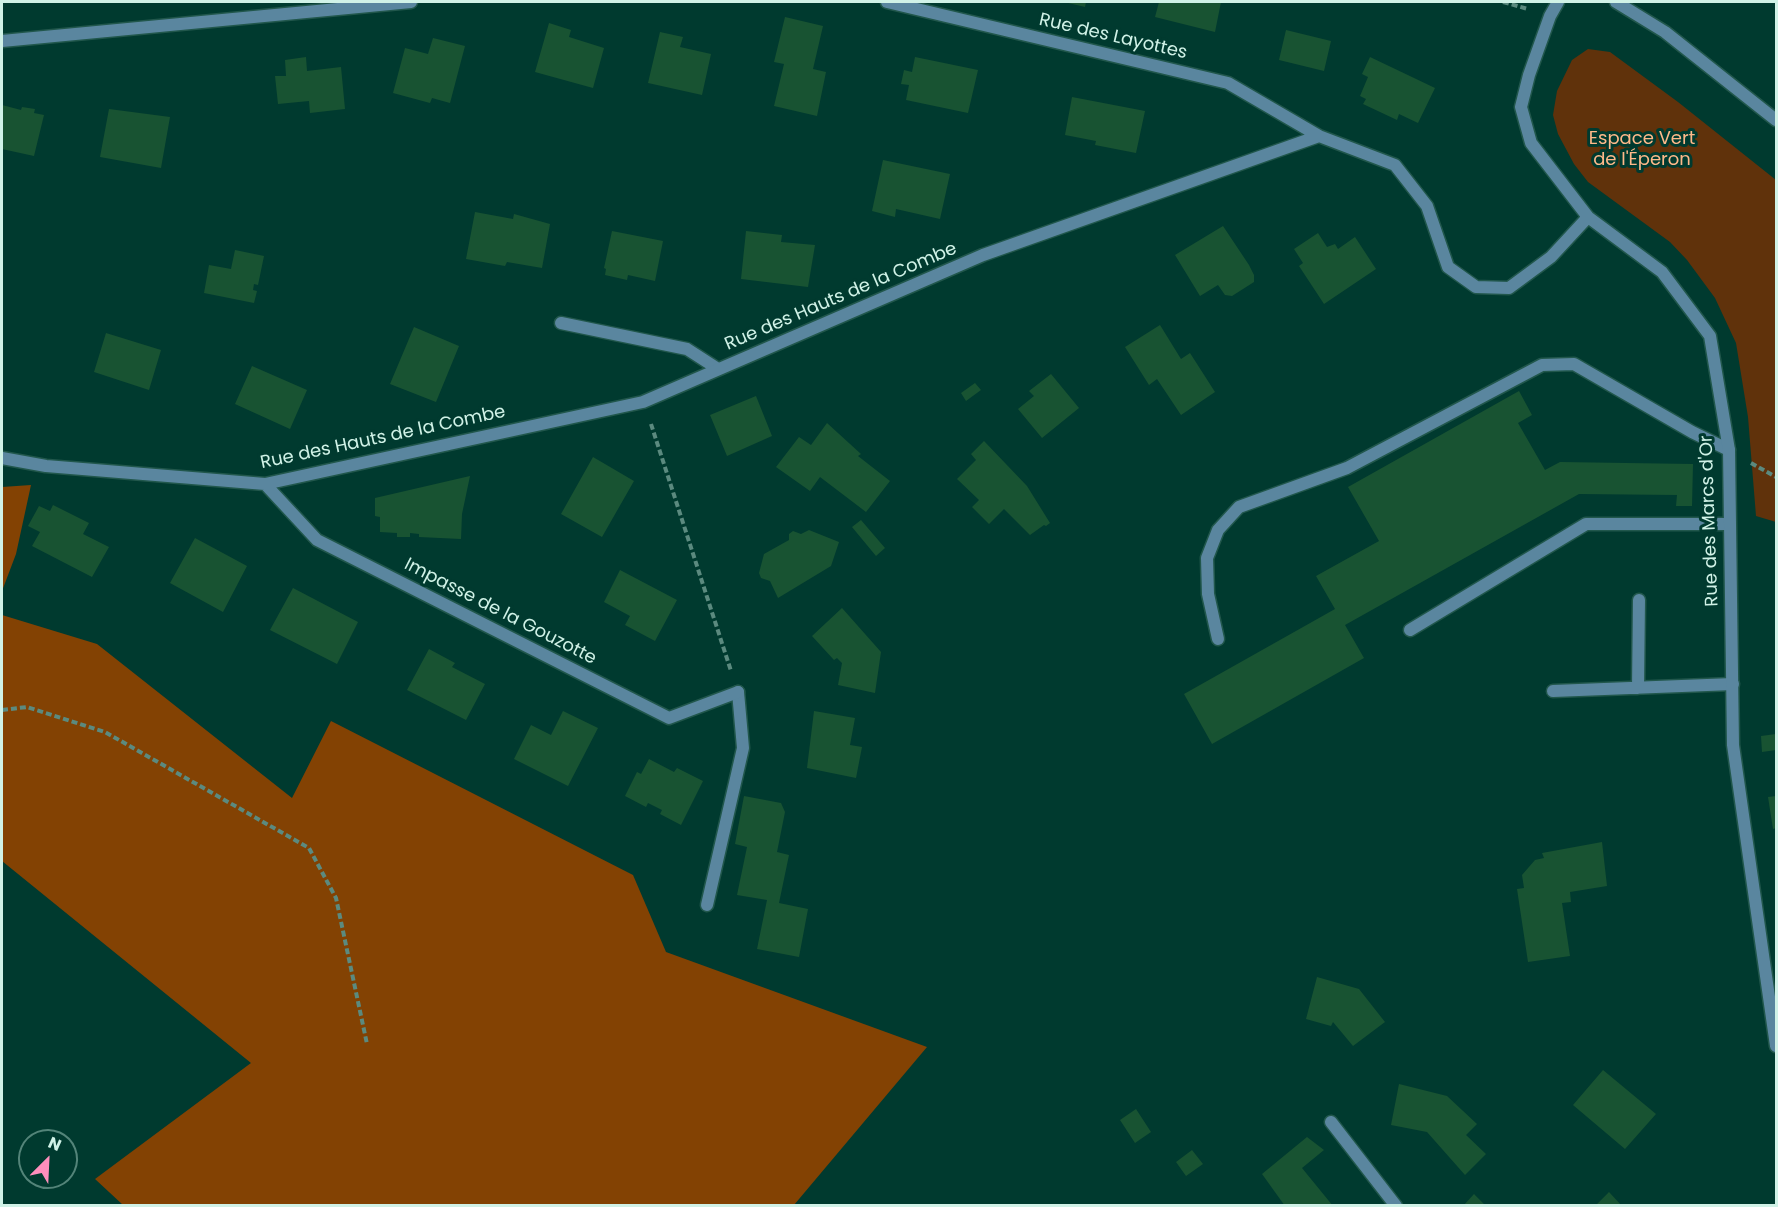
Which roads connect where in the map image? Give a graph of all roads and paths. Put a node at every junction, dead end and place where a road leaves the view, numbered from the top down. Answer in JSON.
{"nodes":[{"id":1,"x":411,"y":2,"type":"edge"},
{"id":2,"x":887,"y":2,"type":"edge"},
{"id":3,"x":1558,"y":2,"type":"edge"},
{"id":4,"x":1616,"y":2,"type":"edge"},
{"id":5,"x":2,"y":41,"type":"edge"},
{"id":6,"x":1776,"y":120,"type":"edge"},
{"id":7,"x":1319,"y":136,"type":"junction"},
{"id":8,"x":1588,"y":217,"type":"junction"},
{"id":9,"x":561,"y":323,"type":"dead end"},
{"id":10,"x":718,"y":369,"type":"junction"},
{"id":11,"x":643,"y":402,"type":"junction"},
{"id":12,"x":1729,"y":450,"type":"junction"},
{"id":13,"x":2,"y":458,"type":"edge"},
{"id":14,"x":265,"y":484,"type":"junction"},
{"id":15,"x":1729,"y":524,"type":"junction"},
{"id":16,"x":1639,"y":600,"type":"dead end"},
{"id":17,"x":1410,"y":630,"type":"dead end"},
{"id":18,"x":1218,"y":639,"type":"dead end"},
{"id":19,"x":1732,"y":684,"type":"junction"},
{"id":20,"x":1638,"y":688,"type":"junction"},
{"id":21,"x":1553,"y":691,"type":"dead end"},
{"id":22,"x":738,"y":692,"type":"junction"},
{"id":23,"x":2,"y":710,"type":"edge"},
{"id":24,"x":707,"y":904,"type":"dead end"},
{"id":25,"x":367,"y":1044,"type":"dead end"},
{"id":26,"x":1776,"y":1046,"type":"edge"},
{"id":27,"x":1331,"y":1122,"type":"dead end"},
{"id":28,"x":1396,"y":1206,"type":"edge"}],
"edges":[{"from":1,"to":5,"type":"street"},
{"from":2,"to":7,"type":"street","name":"Rue des Layottes"},
{"from":3,"to":8,"type":"street","name":"Rue des Marcs d'Or"},
{"from":4,"to":6,"type":"street"},
{"from":7,"to":8,"type":"street"},
{"from":7,"to":10,"type":"street","name":"Rue des Hauts de la Combe"},
{"from":8,"to":12,"type":"street","name":"Rue des Marcs d'Or"},
{"from":9,"to":10,"type":"street"},
{"from":10,"to":11,"type":"street","name":"Rue des Hauts de la Combe"},
{"from":11,"to":14,"type":"street","name":"Rue des Hauts de la Combe"},
{"from":11,"to":22,"type":"path"},
{"from":12,"to":15,"type":"street","name":"Rue des Marcs d'Or"},
{"from":12,"to":18,"type":"street"},
{"from":13,"to":14,"type":"street","name":"Rue des Hauts de la Combe"},
{"from":14,"to":22,"type":"street","name":"Impasse de la Gouzotte"},
{"from":15,"to":17,"type":"street"},
{"from":15,"to":19,"type":"street","name":"Rue des Marcs d'Or"},
{"from":16,"to":20,"type":"street"},
{"from":19,"to":20,"type":"street"},
{"from":19,"to":26,"type":"street","name":"Rue des Marcs d'Or"},
{"from":20,"to":21,"type":"street"},
{"from":22,"to":24,"type":"street"},
{"from":23,"to":25,"type":"path"},
{"from":27,"to":28,"type":"street"}]}
